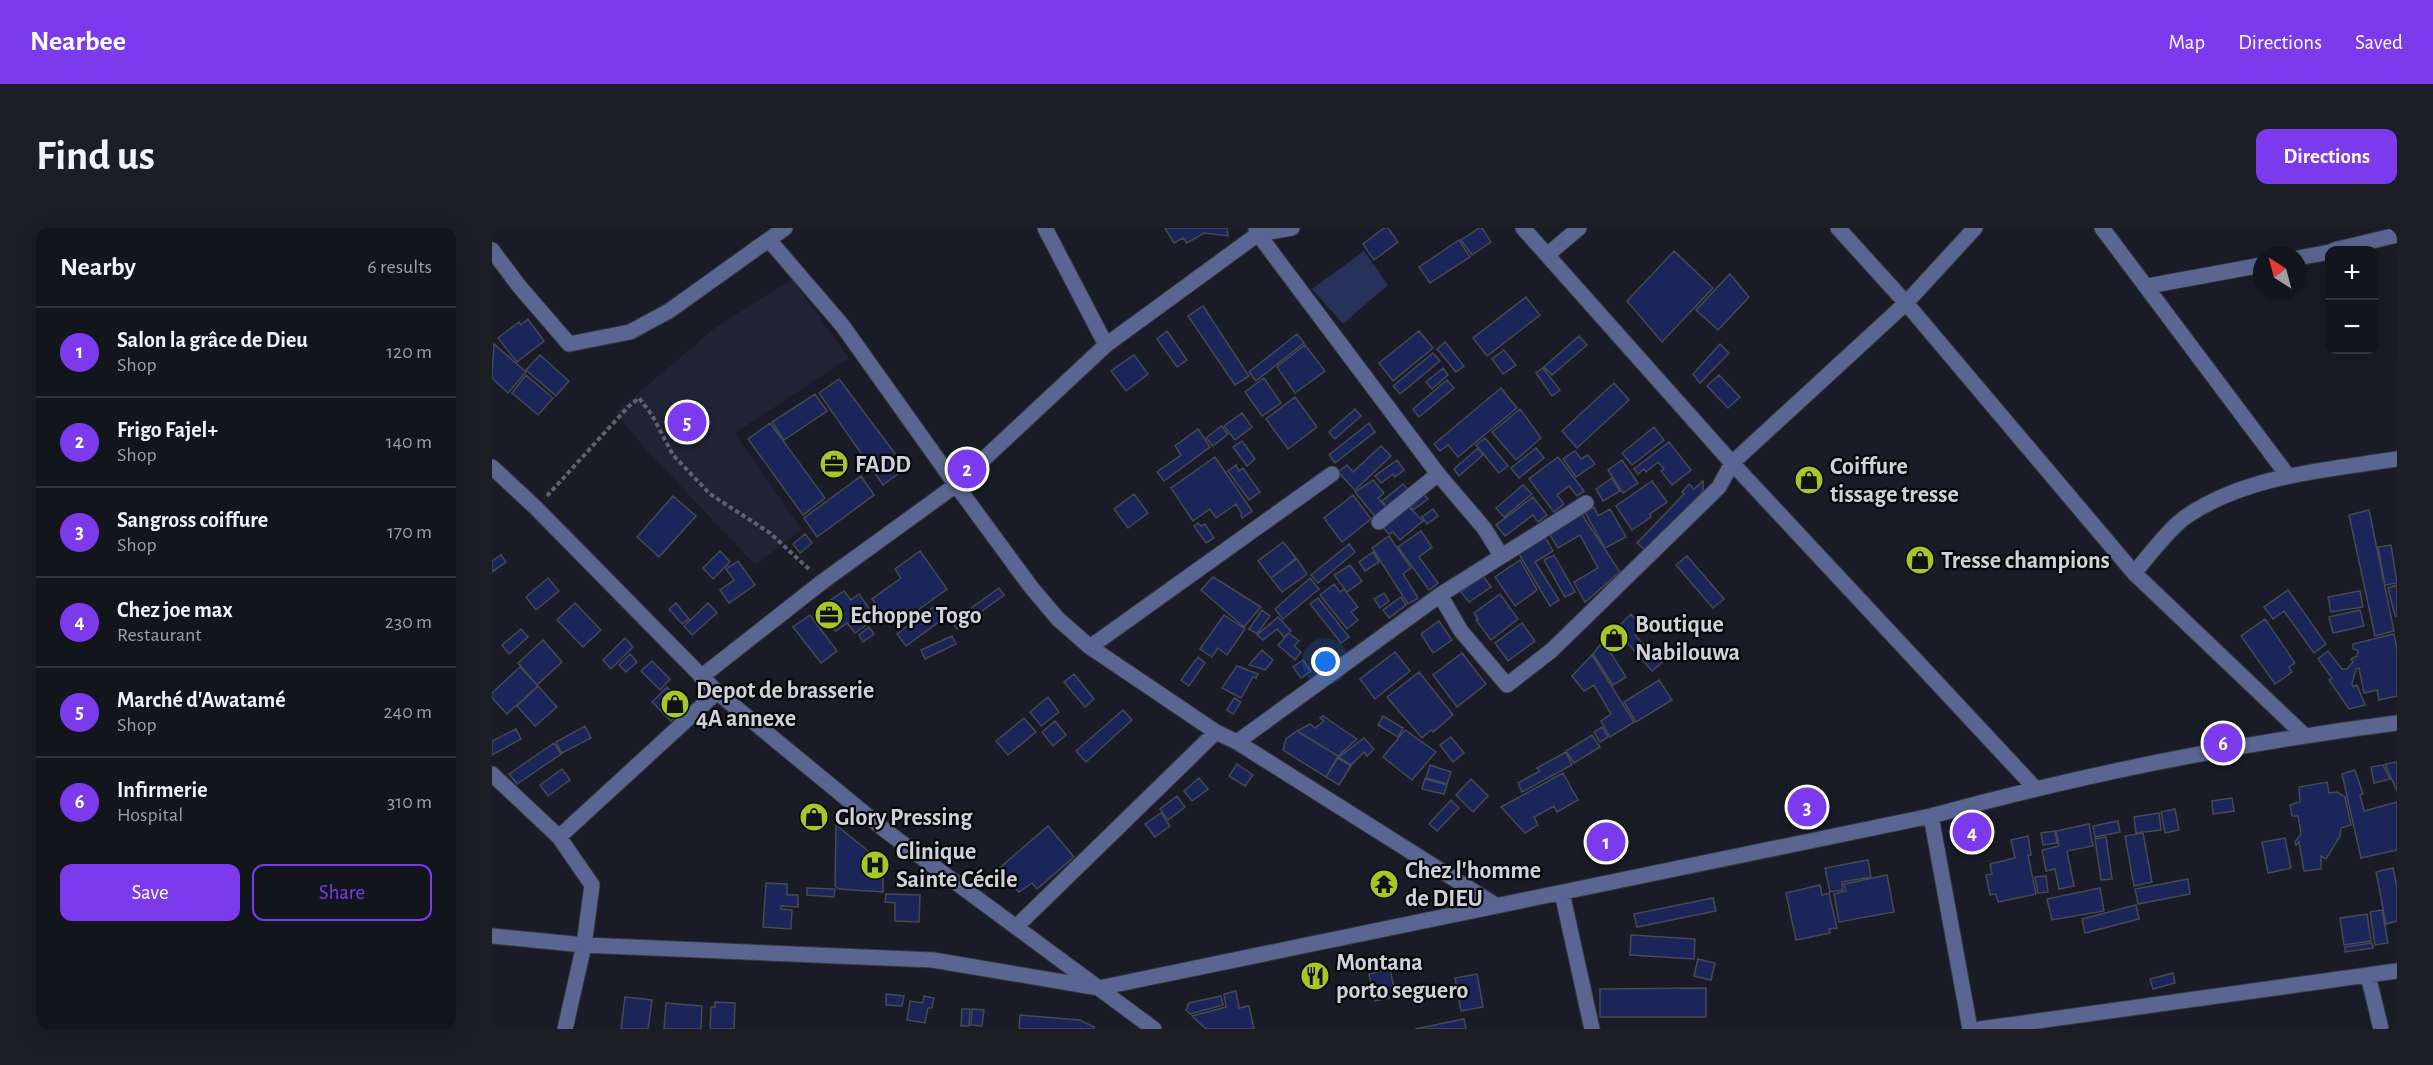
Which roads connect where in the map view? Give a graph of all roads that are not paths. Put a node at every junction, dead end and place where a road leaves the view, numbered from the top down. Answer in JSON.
{"nodes":[{"id":1,"x":785,"y":228,"type":"edge"},
{"id":2,"x":1046,"y":228,"type":"edge"},
{"id":3,"x":1292,"y":228,"type":"edge"},
{"id":4,"x":1523,"y":228,"type":"edge"},
{"id":5,"x":1579,"y":228,"type":"edge"},
{"id":6,"x":1838,"y":228,"type":"edge"},
{"id":7,"x":1975,"y":228,"type":"edge"},
{"id":8,"x":2102,"y":228,"type":"edge"},
{"id":9,"x":1257,"y":231,"type":"edge"},
{"id":10,"x":2397,"y":236,"type":"edge"},
{"id":11,"x":769,"y":240,"type":"junction"},
{"id":12,"x":2352,"y":246,"type":"edge"},
{"id":13,"x":492,"y":250,"type":"edge"},
{"id":14,"x":2325,"y":253,"type":"edge"},
{"id":15,"x":1547,"y":255,"type":"junction"},
{"id":16,"x":2307,"y":256,"type":"edge"},
{"id":17,"x":2253,"y":267,"type":"edge"},
{"id":18,"x":2148,"y":286,"type":"junction"},
{"id":19,"x":1906,"y":303,"type":"junction"},
{"id":20,"x":1106,"y":345,"type":"junction"},
{"id":21,"x":2397,"y":459,"type":"edge"},
{"id":22,"x":1732,"y":463,"type":"junction"},
{"id":23,"x":492,"y":467,"type":"edge"},
{"id":24,"x":1332,"y":474,"type":"dead end"},
{"id":25,"x":1438,"y":474,"type":"junction"},
{"id":26,"x":2288,"y":476,"type":"junction"},
{"id":27,"x":956,"y":485,"type":"junction"},
{"id":28,"x":1586,"y":503,"type":"dead end"},
{"id":29,"x":1379,"y":522,"type":"dead end"},
{"id":30,"x":1501,"y":555,"type":"junction"},
{"id":31,"x":2134,"y":573,"type":"junction"},
{"id":32,"x":1440,"y":595,"type":"junction"},
{"id":33,"x":1090,"y":647,"type":"junction"},
{"id":34,"x":701,"y":676,"type":"junction"},
{"id":35,"x":717,"y":692,"type":"junction"},
{"id":36,"x":2397,"y":723,"type":"edge"},
{"id":37,"x":1216,"y":732,"type":"junction"},
{"id":38,"x":2304,"y":735,"type":"junction"},
{"id":39,"x":1237,"y":742,"type":"junction"},
{"id":40,"x":492,"y":774,"type":"edge"},
{"id":41,"x":2035,"y":788,"type":"junction"},
{"id":42,"x":1932,"y":816,"type":"junction"},
{"id":43,"x":559,"y":837,"type":"junction"},
{"id":44,"x":1562,"y":893,"type":"junction"},
{"id":45,"x":1497,"y":906,"type":"junction"},
{"id":46,"x":1016,"y":927,"type":"junction"},
{"id":47,"x":492,"y":936,"type":"edge"},
{"id":48,"x":584,"y":945,"type":"junction"},
{"id":49,"x":2397,"y":971,"type":"edge"},
{"id":50,"x":2368,"y":975,"type":"junction"},
{"id":51,"x":1100,"y":988,"type":"junction"},
{"id":52,"x":565,"y":1029,"type":"edge"},
{"id":53,"x":1154,"y":1029,"type":"edge"},
{"id":54,"x":1593,"y":1029,"type":"edge"},
{"id":55,"x":1970,"y":1029,"type":"edge"},
{"id":56,"x":1980,"y":1029,"type":"edge"},
{"id":57,"x":2381,"y":1029,"type":"edge"}],
"edges":[{"from":1,"to":11,"type":"street"},
{"from":2,"to":20,"type":"street"},
{"from":3,"to":9,"type":"street"},
{"from":4,"to":15,"type":"street"},
{"from":5,"to":15,"type":"street"},
{"from":6,"to":19,"type":"street"},
{"from":7,"to":19,"type":"street"},
{"from":8,"to":18,"type":"street"},
{"from":9,"to":20,"type":"street"},
{"from":9,"to":25,"type":"street"},
{"from":10,"to":12,"type":"street"},
{"from":11,"to":13,"type":"street"},
{"from":11,"to":27,"type":"street"},
{"from":14,"to":16,"type":"street"},
{"from":15,"to":22,"type":"street"},
{"from":17,"to":18,"type":"street"},
{"from":18,"to":26,"type":"street"},
{"from":19,"to":22,"type":"street"},
{"from":19,"to":31,"type":"street"},
{"from":20,"to":27,"type":"street"},
{"from":21,"to":26,"type":"street"},
{"from":22,"to":32,"type":"street"},
{"from":22,"to":41,"type":"street"},
{"from":23,"to":34,"type":"street"},
{"from":24,"to":33,"type":"street"},
{"from":25,"to":29,"type":"street"},
{"from":25,"to":30,"type":"street"},
{"from":26,"to":31,"type":"street"},
{"from":27,"to":33,"type":"street"},
{"from":27,"to":34,"type":"street"},
{"from":28,"to":30,"type":"street"},
{"from":30,"to":32,"type":"street"},
{"from":31,"to":38,"type":"street"},
{"from":32,"to":39,"type":"street"},
{"from":33,"to":37,"type":"street"},
{"from":34,"to":35,"type":"street"},
{"from":35,"to":43,"type":"street"},
{"from":35,"to":46,"type":"street"},
{"from":36,"to":38,"type":"street"},
{"from":37,"to":39,"type":"street"},
{"from":37,"to":46,"type":"street"},
{"from":38,"to":41,"type":"street"},
{"from":39,"to":45,"type":"street"},
{"from":40,"to":43,"type":"street"},
{"from":41,"to":42,"type":"street"},
{"from":42,"to":44,"type":"street"},
{"from":42,"to":55,"type":"street"},
{"from":43,"to":48,"type":"street"},
{"from":44,"to":45,"type":"street"},
{"from":44,"to":54,"type":"street"},
{"from":45,"to":51,"type":"street"},
{"from":46,"to":51,"type":"street"},
{"from":47,"to":48,"type":"street"},
{"from":48,"to":51,"type":"street"},
{"from":48,"to":52,"type":"street"},
{"from":49,"to":50,"type":"street"},
{"from":50,"to":56,"type":"street"},
{"from":50,"to":57,"type":"street"},
{"from":51,"to":53,"type":"street"}]}
